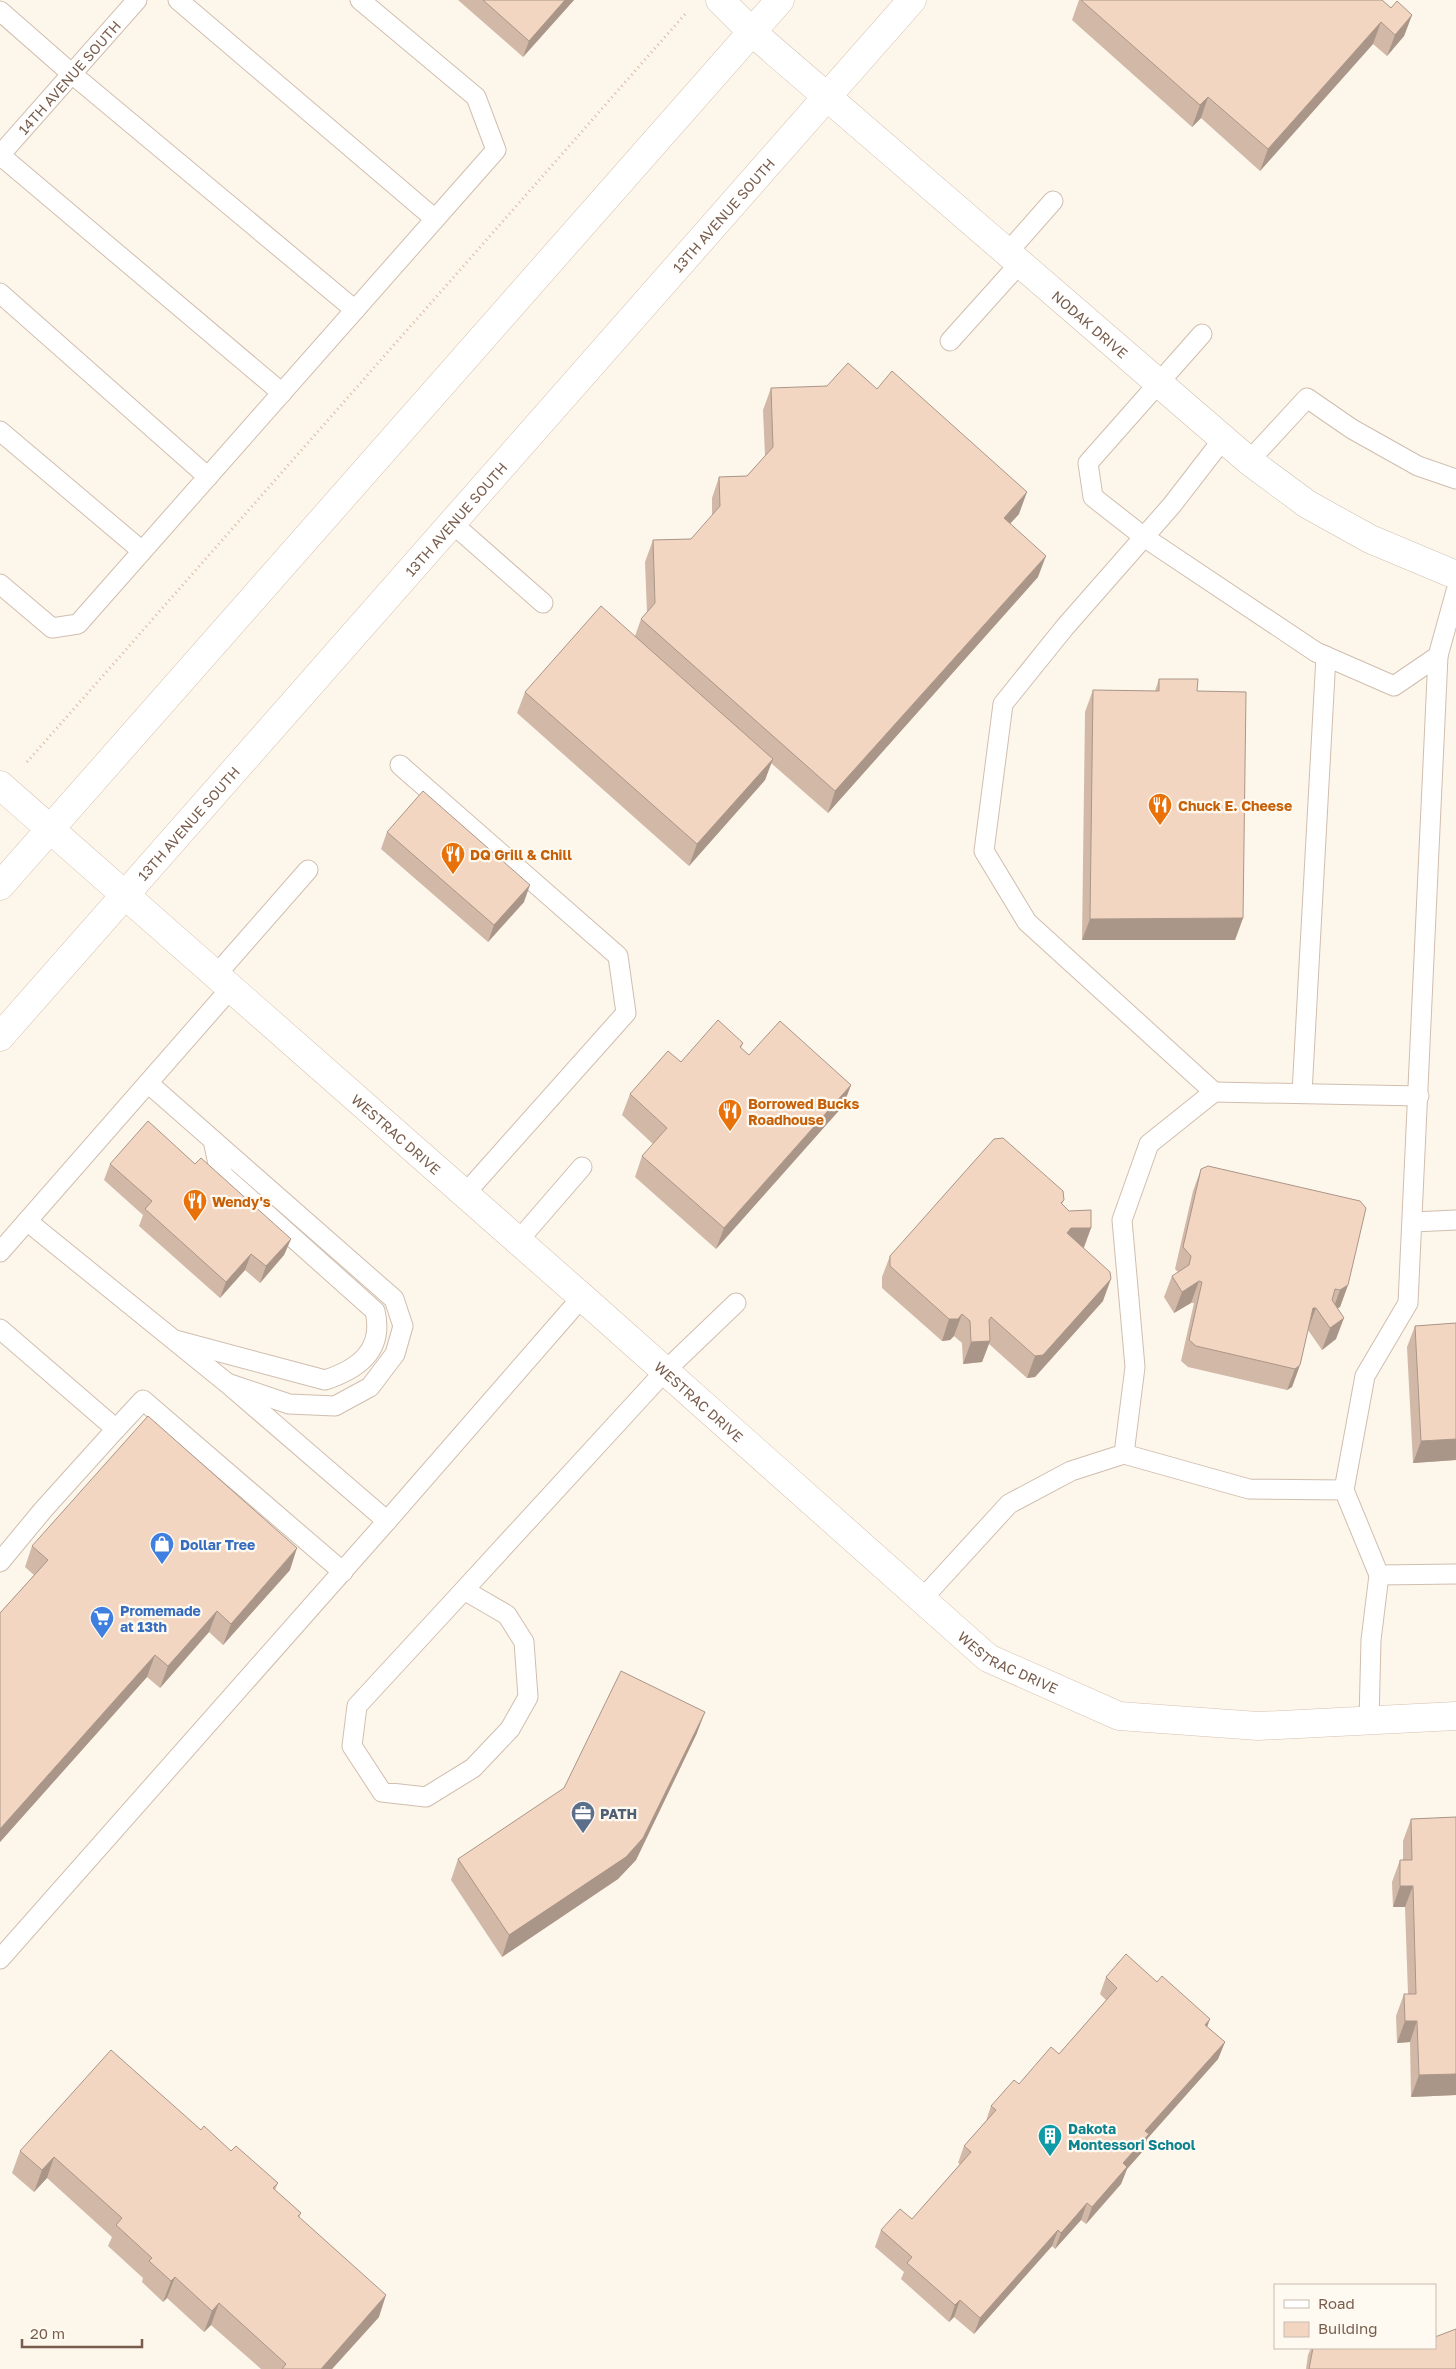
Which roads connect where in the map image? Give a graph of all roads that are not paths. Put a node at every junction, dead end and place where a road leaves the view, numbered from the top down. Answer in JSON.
{"nodes":[{"id":1,"x":137,"y":0,"type":"edge"},
{"id":2,"x":178,"y":0,"type":"edge"},
{"id":3,"x":360,"y":0,"type":"edge"},
{"id":4,"x":720,"y":0,"type":"edge"},
{"id":5,"x":780,"y":0,"type":"edge"},
{"id":6,"x":912,"y":0,"type":"edge"},
{"id":7,"x":0,"y":11,"type":"edge"},
{"id":8,"x":752,"y":32,"type":"junction"},
{"id":9,"x":72,"y":74,"type":"junction"},
{"id":10,"x":827,"y":97,"type":"junction"},
{"id":11,"x":0,"y":155,"type":"edge"},
{"id":12,"x":1053,"y":200,"type":"dead end"},
{"id":13,"x":435,"y":219,"type":"junction"},
{"id":14,"x":1014,"y":257,"type":"junction"},
{"id":15,"x":0,"y":293,"type":"edge"},
{"id":16,"x":355,"y":310,"type":"junction"},
{"id":17,"x":1202,"y":334,"type":"dead end"},
{"id":18,"x":950,"y":341,"type":"dead end"},
{"id":19,"x":1158,"y":382,"type":"junction"},
{"id":20,"x":282,"y":393,"type":"junction"},
{"id":21,"x":0,"y":431,"type":"edge"},
{"id":22,"x":1223,"y":439,"type":"junction"},
{"id":23,"x":1249,"y":460,"type":"junction"},
{"id":24,"x":208,"y":477,"type":"junction"},
{"id":25,"x":1456,"y":479,"type":"edge"},
{"id":26,"x":453,"y":524,"type":"junction"},
{"id":27,"x":1144,"y":537,"type":"junction"},
{"id":28,"x":142,"y":551,"type":"junction"},
{"id":29,"x":1456,"y":575,"type":"edge"},
{"id":30,"x":0,"y":584,"type":"edge"},
{"id":31,"x":1456,"y":591,"type":"edge"},
{"id":32,"x":543,"y":603,"type":"dead end"},
{"id":33,"x":1326,"y":656,"type":"junction"},
{"id":34,"x":1438,"y":656,"type":"junction"},
{"id":35,"x":400,"y":765,"type":"dead end"},
{"id":36,"x":0,"y":785,"type":"edge"},
{"id":37,"x":50,"y":829,"type":"junction"},
{"id":38,"x":308,"y":870,"type":"dead end"},
{"id":39,"x":0,"y":886,"type":"edge"},
{"id":40,"x":126,"y":896,"type":"junction"},
{"id":41,"x":224,"y":982,"type":"junction"},
{"id":42,"x":0,"y":1037,"type":"edge"},
{"id":43,"x":148,"y":1083,"type":"junction"},
{"id":44,"x":1214,"y":1092,"type":"junction"},
{"id":45,"x":1302,"y":1093,"type":"junction"},
{"id":46,"x":1419,"y":1096,"type":"junction"},
{"id":47,"x":213,"y":1140,"type":"junction"},
{"id":48,"x":582,"y":1167,"type":"dead end"},
{"id":49,"x":464,"y":1195,"type":"junction"},
{"id":50,"x":1456,"y":1220,"type":"edge"},
{"id":51,"x":27,"y":1221,"type":"junction"},
{"id":52,"x":1413,"y":1222,"type":"junction"},
{"id":53,"x":518,"y":1241,"type":"junction"},
{"id":54,"x":0,"y":1252,"type":"edge"},
{"id":55,"x":582,"y":1297,"type":"junction"},
{"id":56,"x":736,"y":1303,"type":"dead end"},
{"id":57,"x":0,"y":1329,"type":"edge"},
{"id":58,"x":175,"y":1340,"type":"junction"},
{"id":59,"x":665,"y":1371,"type":"junction"},
{"id":60,"x":227,"y":1383,"type":"junction"},
{"id":61,"x":116,"y":1429,"type":"junction"},
{"id":62,"x":1124,"y":1454,"type":"junction"},
{"id":63,"x":1344,"y":1490,"type":"junction"},
{"id":64,"x":388,"y":1521,"type":"junction"},
{"id":65,"x":0,"y":1562,"type":"edge"},
{"id":66,"x":343,"y":1572,"type":"junction"},
{"id":67,"x":1456,"y":1574,"type":"edge"},
{"id":68,"x":1379,"y":1575,"type":"junction"},
{"id":69,"x":464,"y":1590,"type":"junction"},
{"id":70,"x":922,"y":1600,"type":"junction"},
{"id":71,"x":1456,"y":1716,"type":"edge"},
{"id":72,"x":1369,"y":1721,"type":"junction"},
{"id":73,"x":0,"y":1959,"type":"edge"}],
"edges":[{"from":1,"to":9,"type":"lane","name":"14TH AVENUE SOUTH"},
{"from":2,"to":13,"type":"lane"},
{"from":3,"to":13,"type":"lane"},
{"from":4,"to":8,"type":"street","name":"NODAK DRIVE"},
{"from":5,"to":8,"type":"street"},
{"from":6,"to":10,"type":"street","name":"13TH AVENUE SOUTH"},
{"from":7,"to":9,"type":"lane"},
{"from":8,"to":10,"type":"street","name":"NODAK DRIVE"},
{"from":8,"to":37,"type":"street"},
{"from":9,"to":11,"type":"lane","name":"14TH AVENUE SOUTH"},
{"from":9,"to":16,"type":"lane"},
{"from":10,"to":14,"type":"street","name":"NODAK DRIVE"},
{"from":10,"to":26,"type":"street","name":"13TH AVENUE SOUTH"},
{"from":11,"to":20,"type":"lane"},
{"from":12,"to":14,"type":"lane"},
{"from":13,"to":16,"type":"lane"},
{"from":14,"to":18,"type":"lane"},
{"from":14,"to":19,"type":"street","name":"NODAK DRIVE"},
{"from":15,"to":24,"type":"lane"},
{"from":16,"to":20,"type":"lane"},
{"from":17,"to":19,"type":"lane"},
{"from":19,"to":22,"type":"street","name":"NODAK DRIVE"},
{"from":19,"to":27,"type":"lane"},
{"from":20,"to":24,"type":"lane"},
{"from":21,"to":28,"type":"lane"},
{"from":22,"to":23,"type":"street","name":"NODAK DRIVE"},
{"from":22,"to":27,"type":"lane"},
{"from":23,"to":25,"type":"lane"},
{"from":23,"to":29,"type":"street","name":"NODAK DRIVE"},
{"from":24,"to":28,"type":"lane"},
{"from":26,"to":32,"type":"lane"},
{"from":26,"to":40,"type":"street","name":"13TH AVENUE SOUTH"},
{"from":27,"to":33,"type":"lane"},
{"from":27,"to":44,"type":"lane"},
{"from":28,"to":30,"type":"lane"},
{"from":31,"to":34,"type":"lane"},
{"from":33,"to":34,"type":"lane"},
{"from":33,"to":45,"type":"lane"},
{"from":34,"to":46,"type":"lane"},
{"from":35,"to":49,"type":"lane"},
{"from":36,"to":37,"type":"street","name":"WESTRAC DRIVE"},
{"from":37,"to":39,"type":"street"},
{"from":37,"to":40,"type":"street","name":"WESTRAC DRIVE"},
{"from":38,"to":41,"type":"lane"},
{"from":40,"to":41,"type":"street","name":"WESTRAC DRIVE"},
{"from":40,"to":42,"type":"street","name":"13TH AVENUE SOUTH"},
{"from":41,"to":43,"type":"lane"},
{"from":41,"to":49,"type":"street","name":"WESTRAC DRIVE"},
{"from":43,"to":47,"type":"lane"},
{"from":43,"to":51,"type":"lane"},
{"from":44,"to":45,"type":"lane"},
{"from":44,"to":62,"type":"lane"},
{"from":45,"to":46,"type":"lane"},
{"from":46,"to":52,"type":"lane"},
{"from":47,"to":58,"type":"lane"},
{"from":47,"to":60,"type":"lane"},
{"from":48,"to":53,"type":"lane"},
{"from":49,"to":53,"type":"street","name":"WESTRAC DRIVE"},
{"from":50,"to":52,"type":"lane"},
{"from":51,"to":54,"type":"lane"},
{"from":51,"to":58,"type":"lane"},
{"from":52,"to":63,"type":"lane"},
{"from":53,"to":55,"type":"street","name":"WESTRAC DRIVE"},
{"from":55,"to":59,"type":"street","name":"WESTRAC DRIVE"},
{"from":55,"to":64,"type":"lane"},
{"from":56,"to":59,"type":"lane"},
{"from":57,"to":61,"type":"lane"},
{"from":58,"to":60,"type":"lane"},
{"from":59,"to":69,"type":"lane"},
{"from":59,"to":70,"type":"street","name":"WESTRAC DRIVE"},
{"from":60,"to":64,"type":"lane"},
{"from":61,"to":65,"type":"lane"},
{"from":61,"to":66,"type":"lane"},
{"from":62,"to":63,"type":"lane"},
{"from":62,"to":70,"type":"lane"},
{"from":63,"to":68,"type":"lane"},
{"from":64,"to":66,"type":"lane"},
{"from":66,"to":73,"type":"lane"},
{"from":67,"to":68,"type":"lane"},
{"from":68,"to":72,"type":"lane"},
{"from":69,"to":69,"type":"lane"},
{"from":70,"to":72,"type":"street","name":"WESTRAC DRIVE"},
{"from":71,"to":72,"type":"street","name":"WESTRAC DRIVE"}]}
